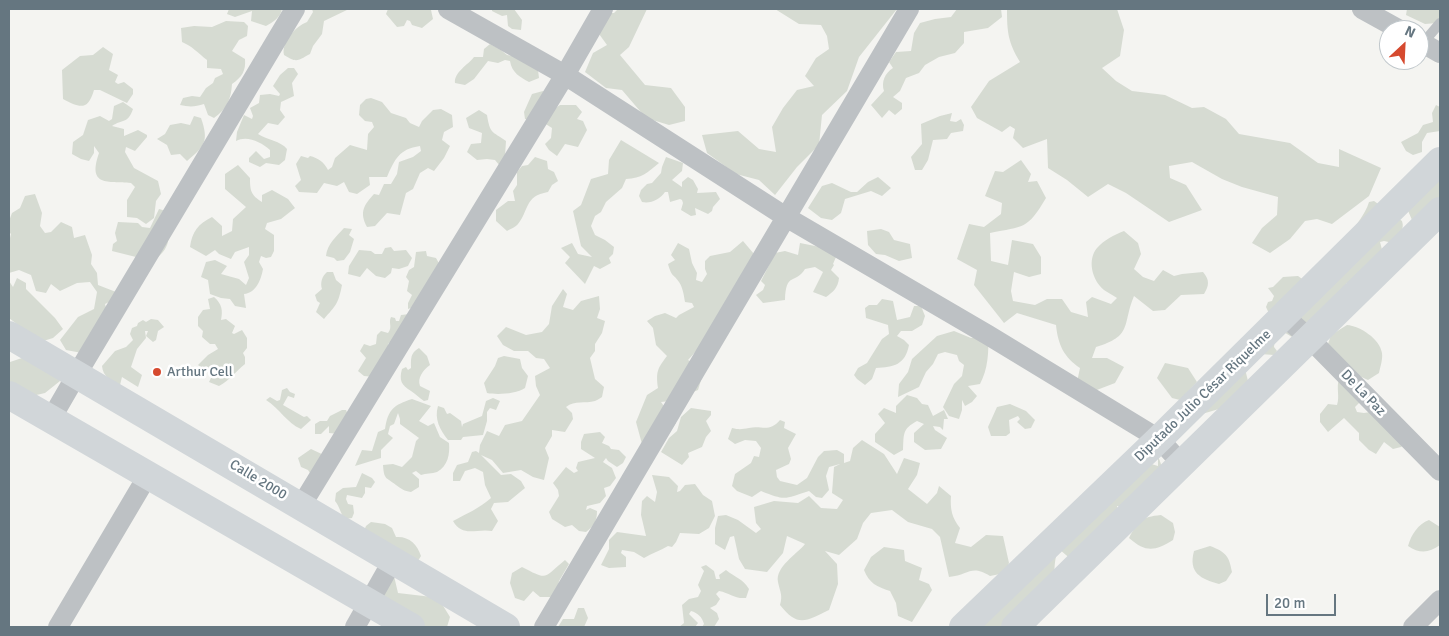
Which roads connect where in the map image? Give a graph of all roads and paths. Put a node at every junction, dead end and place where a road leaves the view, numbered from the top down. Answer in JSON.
{"nodes":[{"id":1,"x":295,"y":9,"type":"edge"},
{"id":2,"x":448,"y":9,"type":"edge"},
{"id":3,"x":604,"y":9,"type":"edge"},
{"id":4,"x":909,"y":9,"type":"edge"},
{"id":5,"x":1362,"y":9,"type":"edge"},
{"id":6,"x":1382,"y":20,"type":"edge"},
{"id":7,"x":1440,"y":23,"type":"edge"},
{"id":8,"x":1429,"y":34,"type":"edge"},
{"id":9,"x":1429,"y":47,"type":"edge"},
{"id":10,"x":1440,"y":53,"type":"edge"},
{"id":11,"x":565,"y":75,"type":"junction"},
{"id":12,"x":1440,"y":161,"type":"edge"},
{"id":13,"x":1440,"y":211,"type":"edge"},
{"id":14,"x":786,"y":217,"type":"junction"},
{"id":15,"x":1284,"y":316,"type":"junction"},
{"id":16,"x":9,"y":335,"type":"edge"},
{"id":17,"x":1310,"y":338,"type":"junction"},
{"id":18,"x":77,"y":374,"type":"junction"},
{"id":19,"x":9,"y":395,"type":"edge"},
{"id":20,"x":51,"y":419,"type":"junction"},
{"id":21,"x":1159,"y":439,"type":"junction"},
{"id":22,"x":1182,"y":462,"type":"junction"},
{"id":23,"x":1440,"y":471,"type":"edge"},
{"id":24,"x":148,"y":475,"type":"junction"},
{"id":25,"x":301,"y":506,"type":"junction"},
{"id":26,"x":393,"y":560,"type":"junction"},
{"id":27,"x":1440,"y":600,"type":"edge"},
{"id":28,"x":369,"y":603,"type":"junction"},
{"id":29,"x":58,"y":627,"type":"edge"},
{"id":30,"x":355,"y":627,"type":"edge"},
{"id":31,"x":411,"y":627,"type":"edge"},
{"id":32,"x":506,"y":627,"type":"edge"},
{"id":33,"x":544,"y":627,"type":"edge"},
{"id":34,"x":963,"y":627,"type":"edge"},
{"id":35,"x":1015,"y":627,"type":"edge"},
{"id":36,"x":1412,"y":627,"type":"edge"}],
"edges":[{"from":1,"to":18,"type":"street"},
{"from":2,"to":11,"type":"street"},
{"from":3,"to":11,"type":"street"},
{"from":4,"to":14,"type":"street"},
{"from":5,"to":6,"type":"street"},
{"from":7,"to":8,"type":"lane"},
{"from":9,"to":10,"type":"street"},
{"from":11,"to":14,"type":"street"},
{"from":11,"to":25,"type":"street"},
{"from":12,"to":15,"type":"street","name":"Diputado Julio César Riquelme"},
{"from":13,"to":17,"type":"street"},
{"from":14,"to":21,"type":"street"},
{"from":14,"to":33,"type":"street"},
{"from":15,"to":17,"type":"street","name":"De La Paz"},
{"from":15,"to":21,"type":"street","name":"Diputado Julio César Riquelme"},
{"from":16,"to":18,"type":"street","name":"Calle 2000"},
{"from":17,"to":22,"type":"street"},
{"from":17,"to":23,"type":"street","name":"De La Paz"},
{"from":18,"to":20,"type":"street"},
{"from":18,"to":25,"type":"street","name":"Calle 2000"},
{"from":19,"to":20,"type":"street"},
{"from":20,"to":24,"type":"street"},
{"from":21,"to":22,"type":"street"},
{"from":21,"to":34,"type":"street","name":"Diputado Julio César Riquelme"},
{"from":22,"to":35,"type":"street"},
{"from":24,"to":28,"type":"street"},
{"from":24,"to":29,"type":"street"},
{"from":25,"to":26,"type":"street","name":"Calle 2000"},
{"from":26,"to":28,"type":"street"},
{"from":26,"to":32,"type":"street","name":"Calle 2000"},
{"from":27,"to":36,"type":"street"},
{"from":28,"to":30,"type":"street"},
{"from":28,"to":31,"type":"street"}]}
